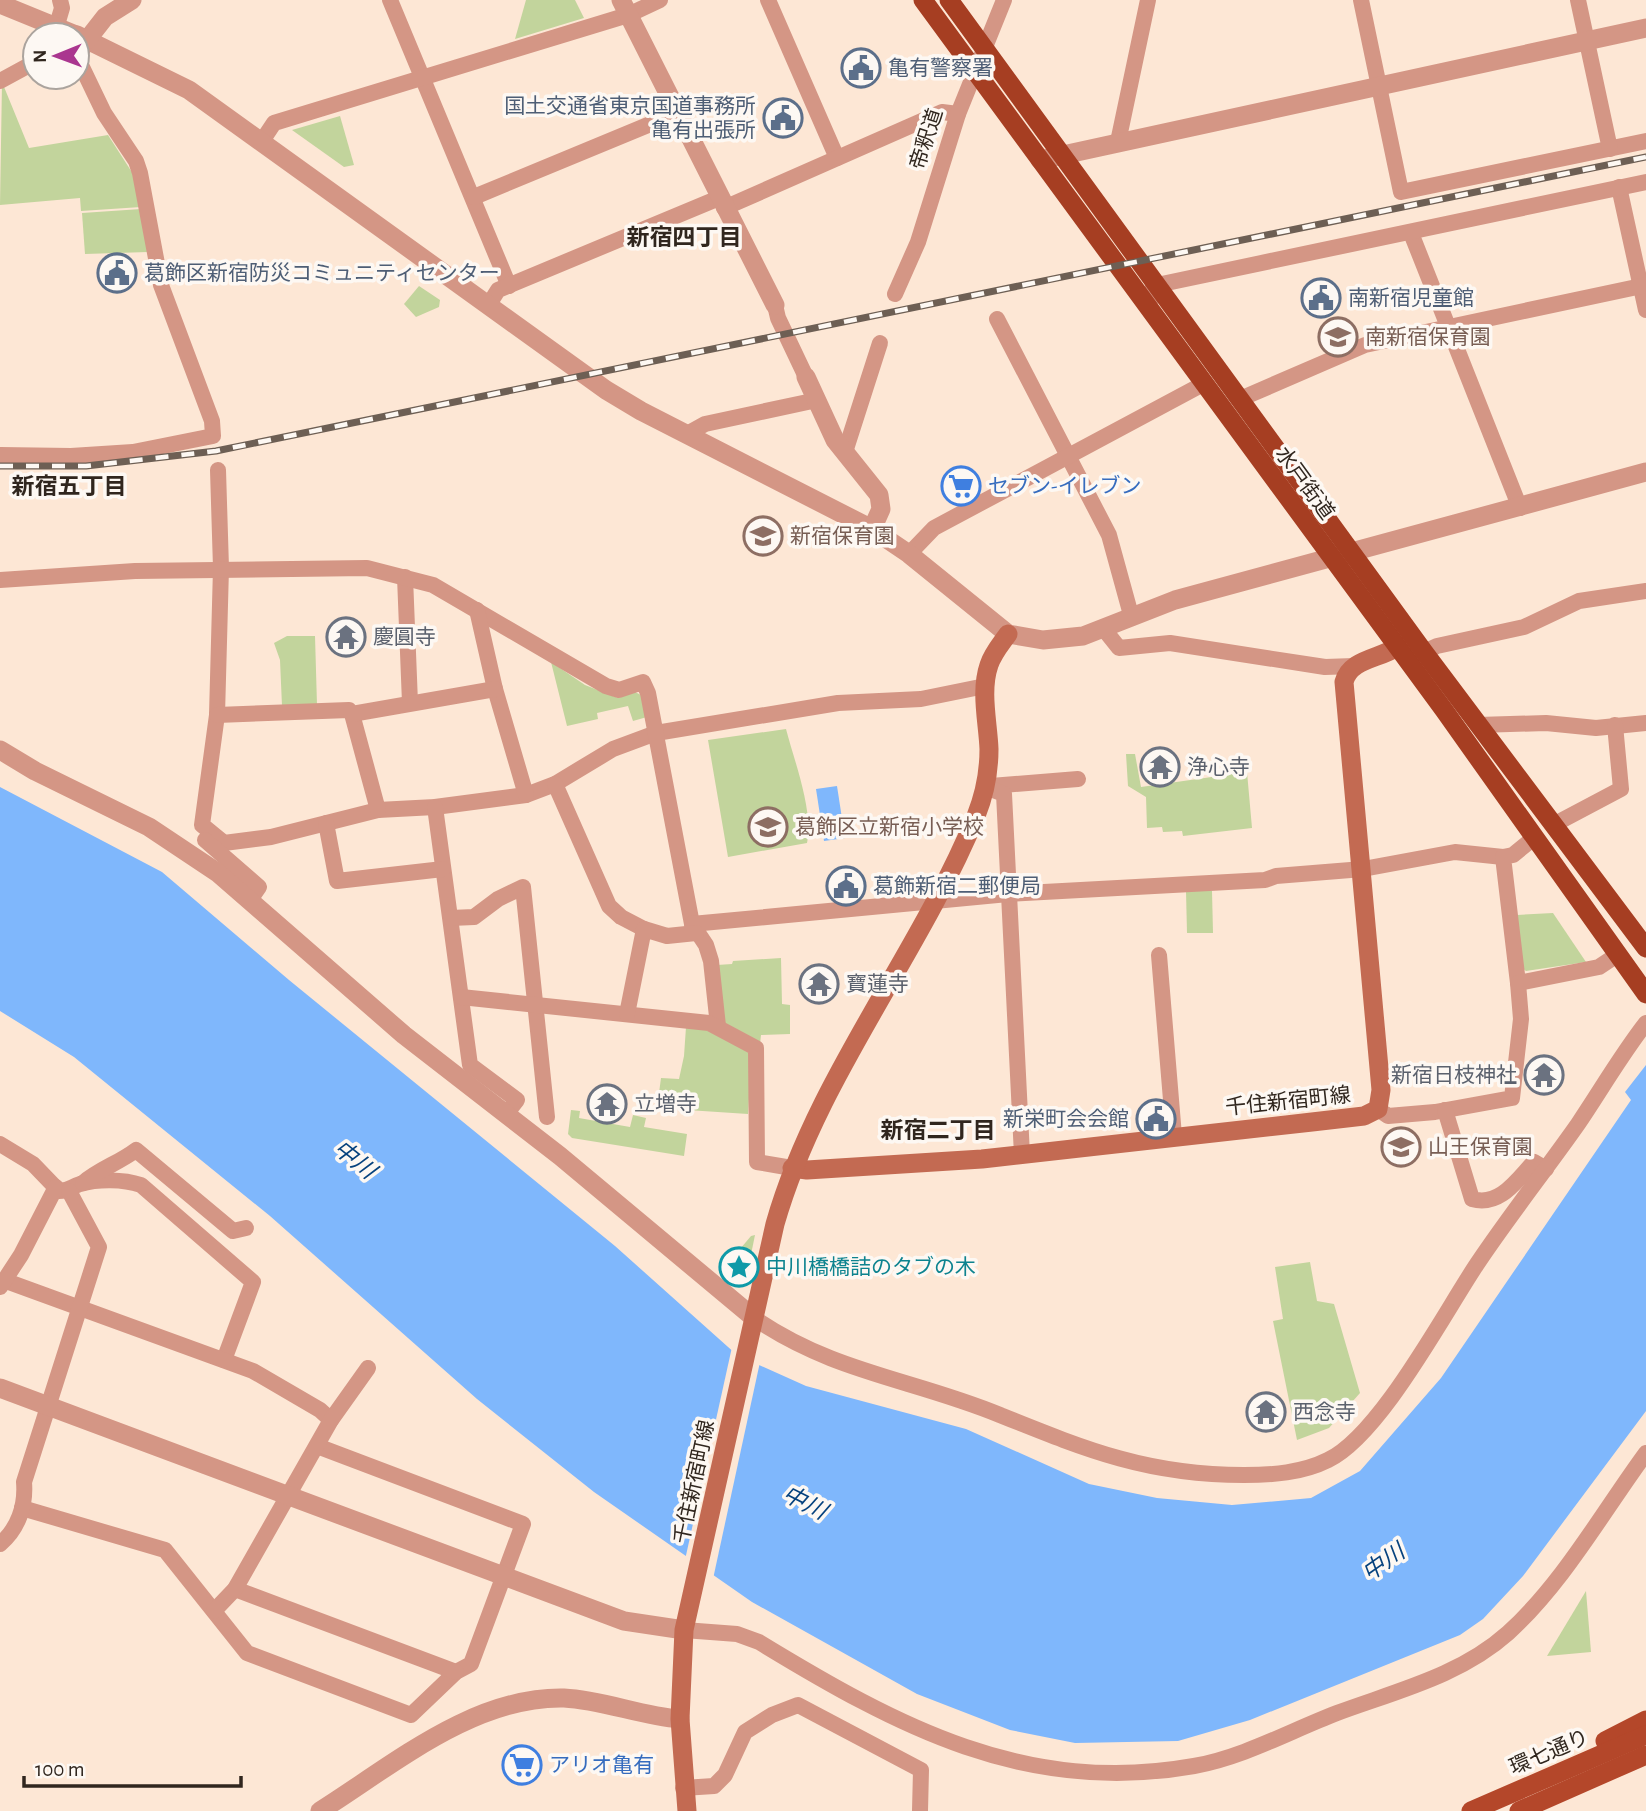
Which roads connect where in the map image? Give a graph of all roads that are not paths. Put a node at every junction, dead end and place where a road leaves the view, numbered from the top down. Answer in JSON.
{"nodes":[{"id":1,"x":60,"y":0,"type":"edge"},
{"id":2,"x":132,"y":0,"type":"edge"},
{"id":3,"x":390,"y":0,"type":"edge"},
{"id":4,"x":660,"y":0,"type":"edge"},
{"id":5,"x":768,"y":0,"type":"edge"},
{"id":6,"x":923,"y":0,"type":"edge"},
{"id":7,"x":949,"y":0,"type":"edge"},
{"id":8,"x":1004,"y":0,"type":"edge"},
{"id":9,"x":1148,"y":0,"type":"edge"},
{"id":10,"x":1361,"y":0,"type":"edge"},
{"id":11,"x":1578,"y":0,"type":"edge"},
{"id":12,"x":0,"y":4,"type":"edge"},
{"id":13,"x":21,"y":6,"type":"edge"},
{"id":14,"x":625,"y":7,"type":"edge"},
{"id":15,"x":41,"y":21,"type":"edge"},
{"id":16,"x":57,"y":21,"type":"edge"},
{"id":17,"x":91,"y":28,"type":"edge"},
{"id":18,"x":1646,"y":28,"type":"edge"},
{"id":19,"x":1586,"y":41,"type":"junction"},
{"id":20,"x":91,"y":42,"type":"edge"},
{"id":21,"x":984,"y":48,"type":"junction"},
{"id":22,"x":21,"y":70,"type":"edge"},
{"id":23,"x":975,"y":72,"type":"junction"},
{"id":24,"x":422,"y":77,"type":"junction"},
{"id":25,"x":0,"y":81,"type":"edge"},
{"id":26,"x":91,"y":86,"type":"edge"},
{"id":27,"x":1379,"y":86,"type":"junction"},
{"id":28,"x":677,"y":113,"type":"junction"},
{"id":29,"x":958,"y":114,"type":"junction"},
{"id":30,"x":262,"y":141,"type":"junction"},
{"id":31,"x":1646,"y":141,"type":"edge"},
{"id":32,"x":1118,"y":142,"type":"junction"},
{"id":33,"x":1610,"y":149,"type":"junction"},
{"id":34,"x":1061,"y":154,"type":"junction"},
{"id":35,"x":837,"y":158,"type":"junction"},
{"id":36,"x":1040,"y":160,"type":"junction"},
{"id":37,"x":1646,"y":182,"type":"edge"},
{"id":38,"x":1619,"y":187,"type":"junction"},
{"id":39,"x":474,"y":197,"type":"junction"},
{"id":40,"x":722,"y":203,"type":"junction"},
{"id":41,"x":1411,"y":233,"type":"junction"},
{"id":42,"x":1157,"y":285,"type":"junction"},
{"id":43,"x":509,"y":286,"type":"junction"},
{"id":44,"x":1643,"y":286,"type":"edge"},
{"id":45,"x":895,"y":294,"type":"dead end"},
{"id":46,"x":775,"y":305,"type":"joint"},
{"id":47,"x":488,"y":306,"type":"junction"},
{"id":48,"x":1149,"y":307,"type":"junction"},
{"id":49,"x":1646,"y":310,"type":"edge"},
{"id":50,"x":997,"y":318,"type":"dead end"},
{"id":51,"x":1450,"y":328,"type":"junction"},
{"id":52,"x":880,"y":343,"type":"dead end"},
{"id":53,"x":806,"y":377,"type":"joint"},
{"id":54,"x":1205,"y":383,"type":"junction"},
{"id":55,"x":1240,"y":399,"type":"junction"},
{"id":56,"x":817,"y":400,"type":"junction"},
{"id":57,"x":687,"y":434,"type":"junction"},
{"id":58,"x":845,"y":452,"type":"junction"},
{"id":59,"x":0,"y":455,"type":"edge"},
{"id":60,"x":1068,"y":457,"type":"junction"},
{"id":61,"x":218,"y":470,"type":"dead end"},
{"id":62,"x":1646,"y":472,"type":"edge"},
{"id":63,"x":1520,"y":508,"type":"junction"},
{"id":64,"x":873,"y":529,"type":"junction"},
{"id":65,"x":909,"y":554,"type":"junction"},
{"id":66,"x":1353,"y":554,"type":"junction"},
{"id":67,"x":1331,"y":559,"type":"junction"},
{"id":68,"x":221,"y":568,"type":"junction"},
{"id":69,"x":405,"y":577,"type":"junction"},
{"id":70,"x":0,"y":580,"type":"edge"},
{"id":71,"x":1646,"y":590,"type":"edge"},
{"id":72,"x":477,"y":610,"type":"junction"},
{"id":73,"x":1131,"y":615,"type":"junction"},
{"id":74,"x":1103,"y":628,"type":"junction"},
{"id":75,"x":1008,"y":634,"type":"junction"},
{"id":76,"x":1397,"y":647,"type":"junction"},
{"id":77,"x":1424,"y":652,"type":"junction"},
{"id":78,"x":1354,"y":666,"type":"junction"},
{"id":79,"x":985,"y":686,"type":"junction"},
{"id":80,"x":495,"y":689,"type":"junction"},
{"id":81,"x":410,"y":703,"type":"junction"},
{"id":82,"x":352,"y":714,"type":"junction"},
{"id":83,"x":217,"y":715,"type":"junction"},
{"id":84,"x":1646,"y":723,"type":"edge"},
{"id":85,"x":1478,"y":725,"type":"junction"},
{"id":86,"x":1615,"y":725,"type":"junction"},
{"id":87,"x":656,"y":733,"type":"junction"},
{"id":88,"x":0,"y":750,"type":"edge"},
{"id":89,"x":0,"y":760,"type":"edge"},
{"id":90,"x":35,"y":771,"type":"junction"},
{"id":91,"x":1079,"y":779,"type":"dead end"},
{"id":92,"x":555,"y":784,"type":"junction"},
{"id":93,"x":985,"y":787,"type":"junction"},
{"id":94,"x":526,"y":795,"type":"junction"},
{"id":95,"x":435,"y":807,"type":"junction"},
{"id":96,"x":378,"y":810,"type":"junction"},
{"id":97,"x":326,"y":823,"type":"junction"},
{"id":98,"x":1553,"y":825,"type":"junction"},
{"id":99,"x":210,"y":832,"type":"junction"},
{"id":100,"x":1535,"y":837,"type":"junction"},
{"id":101,"x":1503,"y":857,"type":"junction"},
{"id":102,"x":443,"y":869,"type":"junction"},
{"id":103,"x":1363,"y":869,"type":"junction"},
{"id":104,"x":1008,"y":894,"type":"junction"},
{"id":105,"x":250,"y":900,"type":"junction"},
{"id":106,"x":934,"y":901,"type":"junction"},
{"id":107,"x":451,"y":918,"type":"junction"},
{"id":108,"x":644,"y":929,"type":"junction"},
{"id":109,"x":694,"y":929,"type":"junction"},
{"id":110,"x":1646,"y":947,"type":"edge"},
{"id":111,"x":1159,"y":955,"type":"dead end"},
{"id":112,"x":1617,"y":955,"type":"junction"},
{"id":113,"x":1518,"y":983,"type":"junction"},
{"id":114,"x":1646,"y":994,"type":"edge"},
{"id":115,"x":461,"y":997,"type":"junction"},
{"id":116,"x":535,"y":1005,"type":"junction"},
{"id":117,"x":627,"y":1014,"type":"junction"},
{"id":118,"x":1646,"y":1023,"type":"edge"},
{"id":119,"x":718,"y":1026,"type":"junction"},
{"id":120,"x":1378,"y":1109,"type":"junction"},
{"id":121,"x":1445,"y":1110,"type":"junction"},
{"id":122,"x":506,"y":1114,"type":"junction"},
{"id":123,"x":547,"y":1117,"type":"dead end"},
{"id":124,"x":1174,"y":1136,"type":"junction"},
{"id":125,"x":0,"y":1144,"type":"edge"},
{"id":126,"x":1022,"y":1155,"type":"junction"},
{"id":127,"x":792,"y":1168,"type":"junction"},
{"id":128,"x":1545,"y":1169,"type":"junction"},
{"id":129,"x":69,"y":1187,"type":"junction"},
{"id":130,"x":246,"y":1228,"type":"dead end"},
{"id":131,"x":3,"y":1284,"type":"edge"},
{"id":132,"x":79,"y":1308,"type":"junction"},
{"id":133,"x":753,"y":1324,"type":"junction"},
{"id":134,"x":224,"y":1360,"type":"junction"},
{"id":135,"x":368,"y":1368,"type":"dead end"},
{"id":136,"x":0,"y":1388,"type":"edge"},
{"id":137,"x":50,"y":1406,"type":"junction"},
{"id":138,"x":331,"y":1420,"type":"junction"},
{"id":139,"x":317,"y":1446,"type":"junction"},
{"id":140,"x":1646,"y":1453,"type":"edge"},
{"id":141,"x":288,"y":1497,"type":"junction"},
{"id":142,"x":22,"y":1508,"type":"junction"},
{"id":143,"x":0,"y":1544,"type":"edge"},
{"id":144,"x":504,"y":1577,"type":"junction"},
{"id":145,"x":235,"y":1589,"type":"junction"},
{"id":146,"x":214,"y":1611,"type":"junction"},
{"id":147,"x":684,"y":1630,"type":"junction"},
{"id":148,"x":456,"y":1672,"type":"junction"},
{"id":149,"x":680,"y":1719,"type":"junction"},
{"id":150,"x":1646,"y":1720,"type":"edge"},
{"id":151,"x":1646,"y":1735,"type":"edge"},
{"id":152,"x":1646,"y":1755,"type":"edge"},
{"id":153,"x":1646,"y":1768,"type":"edge"},
{"id":154,"x":1557,"y":1784,"type":"junction"},
{"id":155,"x":684,"y":1788,"type":"junction"},
{"id":156,"x":320,"y":1811,"type":"edge"},
{"id":157,"x":687,"y":1811,"type":"edge"},
{"id":158,"x":920,"y":1811,"type":"edge"},
{"id":159,"x":1471,"y":1811,"type":"edge"},
{"id":160,"x":1519,"y":1811,"type":"edge"}],
"edges":[{"from":1,"to":16,"type":"street"},
{"from":2,"to":17,"type":"street"},
{"from":3,"to":24,"type":"street"},
{"from":4,"to":14,"type":"street"},
{"from":5,"to":35,"type":"street"},
{"from":6,"to":23,"type":"highway","name":"水戸街道"},
{"from":7,"to":21,"type":"highway","name":"水戸街道"},
{"from":8,"to":21,"type":"street","name":"帝釈道"},
{"from":9,"to":32,"type":"street"},
{"from":10,"to":27,"type":"street"},
{"from":11,"to":19,"type":"street"},
{"from":12,"to":13,"type":"street"},
{"from":13,"to":15,"type":"street"},
{"from":14,"to":24,"type":"street"},
{"from":14,"to":28,"type":"street"},
{"from":18,"to":19,"type":"street"},
{"from":19,"to":27,"type":"street"},
{"from":19,"to":33,"type":"street"},
{"from":20,"to":30,"type":"street"},
{"from":21,"to":23,"type":"street","name":"帝釈道"},
{"from":21,"to":34,"type":"highway","name":"水戸街道"},
{"from":22,"to":25,"type":"street"},
{"from":23,"to":29,"type":"street","name":"帝釈道"},
{"from":23,"to":36,"type":"highway","name":"水戸街道"},
{"from":24,"to":30,"type":"street"},
{"from":24,"to":39,"type":"street"},
{"from":26,"to":59,"type":"street"},
{"from":27,"to":32,"type":"street"},
{"from":27,"to":33,"type":"street"},
{"from":28,"to":39,"type":"street"},
{"from":28,"to":40,"type":"street"},
{"from":29,"to":35,"type":"street"},
{"from":29,"to":45,"type":"street","name":"帝釈道"},
{"from":30,"to":47,"type":"street"},
{"from":31,"to":33,"type":"street"},
{"from":32,"to":34,"type":"street"},
{"from":34,"to":36,"type":"street"},
{"from":34,"to":42,"type":"highway","name":"水戸街道"},
{"from":35,"to":40,"type":"street"},
{"from":36,"to":48,"type":"highway","name":"水戸街道"},
{"from":37,"to":38,"type":"street"},
{"from":38,"to":41,"type":"street"},
{"from":38,"to":44,"type":"street"},
{"from":39,"to":43,"type":"street"},
{"from":40,"to":43,"type":"street"},
{"from":40,"to":46,"type":"street"},
{"from":41,"to":42,"type":"street"},
{"from":41,"to":51,"type":"street"},
{"from":42,"to":48,"type":"street"},
{"from":42,"to":55,"type":"highway","name":"水戸街道"},
{"from":43,"to":47,"type":"street"},
{"from":44,"to":49,"type":"street"},
{"from":44,"to":51,"type":"street"},
{"from":46,"to":53,"type":"street"},
{"from":47,"to":57,"type":"street"},
{"from":48,"to":54,"type":"highway","name":"水戸街道"},
{"from":50,"to":60,"type":"street"},
{"from":51,"to":55,"type":"street"},
{"from":51,"to":63,"type":"street"},
{"from":52,"to":58,"type":"street"},
{"from":53,"to":56,"type":"street"},
{"from":54,"to":60,"type":"street"},
{"from":54,"to":67,"type":"highway","name":"水戸街道"},
{"from":55,"to":66,"type":"highway","name":"水戸街道"},
{"from":56,"to":57,"type":"street"},
{"from":56,"to":58,"type":"street"},
{"from":57,"to":64,"type":"street"},
{"from":58,"to":64,"type":"street"},
{"from":60,"to":65,"type":"street"},
{"from":60,"to":73,"type":"street"},
{"from":61,"to":68,"type":"street"},
{"from":62,"to":63,"type":"street"},
{"from":63,"to":66,"type":"street"},
{"from":64,"to":65,"type":"street"},
{"from":65,"to":75,"type":"street"},
{"from":66,"to":67,"type":"street"},
{"from":66,"to":77,"type":"highway","name":"水戸街道"},
{"from":67,"to":73,"type":"street"},
{"from":67,"to":76,"type":"highway","name":"水戸街道"},
{"from":68,"to":69,"type":"street"},
{"from":68,"to":70,"type":"street"},
{"from":68,"to":83,"type":"street"},
{"from":69,"to":72,"type":"street"},
{"from":69,"to":81,"type":"street"},
{"from":71,"to":77,"type":"street"},
{"from":72,"to":80,"type":"street"},
{"from":72,"to":87,"type":"street"},
{"from":73,"to":74,"type":"street"},
{"from":74,"to":75,"type":"street"},
{"from":74,"to":78,"type":"street"},
{"from":75,"to":79,"type":"main road","name":"千住新宿町線"},
{"from":76,"to":78,"type":"main road"},
{"from":76,"to":100,"type":"highway","name":"水戸街道"},
{"from":77,"to":85,"type":"highway","name":"水戸街道"},
{"from":78,"to":103,"type":"main road","name":"千住新宿町線"},
{"from":79,"to":87,"type":"street"},
{"from":79,"to":93,"type":"main road","name":"千住新宿町線"},
{"from":80,"to":81,"type":"street"},
{"from":80,"to":94,"type":"street"},
{"from":81,"to":82,"type":"street"},
{"from":82,"to":83,"type":"street"},
{"from":82,"to":96,"type":"street"},
{"from":83,"to":99,"type":"street"},
{"from":84,"to":86,"type":"street"},
{"from":85,"to":86,"type":"street"},
{"from":85,"to":98,"type":"highway","name":"水戸街道"},
{"from":86,"to":98,"type":"street"},
{"from":87,"to":92,"type":"street"},
{"from":87,"to":109,"type":"street"},
{"from":88,"to":90,"type":"street"},
{"from":89,"to":90,"type":"street"},
{"from":90,"to":105,"type":"street"},
{"from":91,"to":93,"type":"street"},
{"from":92,"to":94,"type":"street"},
{"from":92,"to":108,"type":"street"},
{"from":93,"to":104,"type":"street"},
{"from":93,"to":106,"type":"main road","name":"千住新宿町線"},
{"from":94,"to":95,"type":"street"},
{"from":95,"to":96,"type":"street"},
{"from":95,"to":102,"type":"street"},
{"from":96,"to":97,"type":"street"},
{"from":97,"to":99,"type":"street"},
{"from":97,"to":102,"type":"street"},
{"from":98,"to":110,"type":"highway","name":"水戸街道"},
{"from":99,"to":105,"type":"street"},
{"from":100,"to":101,"type":"street"},
{"from":100,"to":112,"type":"highway","name":"水戸街道"},
{"from":101,"to":103,"type":"street"},
{"from":101,"to":113,"type":"street"},
{"from":102,"to":107,"type":"street"},
{"from":103,"to":104,"type":"street"},
{"from":103,"to":120,"type":"main road","name":"千住新宿町線"},
{"from":104,"to":106,"type":"street"},
{"from":104,"to":126,"type":"street"},
{"from":105,"to":122,"type":"street"},
{"from":106,"to":109,"type":"street"},
{"from":106,"to":127,"type":"main road","name":"千住新宿町線"},
{"from":107,"to":115,"type":"street"},
{"from":107,"to":116,"type":"street"},
{"from":108,"to":109,"type":"street"},
{"from":108,"to":117,"type":"street"},
{"from":109,"to":119,"type":"street"},
{"from":111,"to":124,"type":"street"},
{"from":112,"to":113,"type":"street"},
{"from":112,"to":114,"type":"highway","name":"水戸街道"},
{"from":113,"to":121,"type":"street"},
{"from":115,"to":116,"type":"street"},
{"from":115,"to":122,"type":"street"},
{"from":116,"to":117,"type":"street"},
{"from":116,"to":123,"type":"street"},
{"from":117,"to":119,"type":"street"},
{"from":118,"to":128,"type":"street"},
{"from":119,"to":127,"type":"street"},
{"from":120,"to":121,"type":"street"},
{"from":120,"to":124,"type":"main road","name":"千住新宿町線"},
{"from":121,"to":128,"type":"street"},
{"from":122,"to":133,"type":"street"},
{"from":124,"to":126,"type":"main road","name":"千住新宿町線"},
{"from":125,"to":129,"type":"street"},
{"from":126,"to":127,"type":"main road","name":"千住新宿町線"},
{"from":127,"to":133,"type":"main road","name":"千住新宿町線"},
{"from":128,"to":133,"type":"street"},
{"from":129,"to":130,"type":"street"},
{"from":129,"to":131,"type":"street"},
{"from":129,"to":132,"type":"street"},
{"from":129,"to":134,"type":"street"},
{"from":131,"to":132,"type":"street"},
{"from":132,"to":134,"type":"street"},
{"from":132,"to":137,"type":"street"},
{"from":133,"to":147,"type":"main road","name":"千住新宿町線"},
{"from":134,"to":138,"type":"street"},
{"from":135,"to":138,"type":"street"},
{"from":136,"to":137,"type":"street"},
{"from":137,"to":141,"type":"street"},
{"from":137,"to":142,"type":"street"},
{"from":138,"to":139,"type":"street"},
{"from":139,"to":141,"type":"street"},
{"from":139,"to":144,"type":"street"},
{"from":140,"to":147,"type":"street"},
{"from":141,"to":144,"type":"street"},
{"from":141,"to":145,"type":"street"},
{"from":142,"to":143,"type":"street"},
{"from":142,"to":146,"type":"street"},
{"from":144,"to":147,"type":"street"},
{"from":144,"to":148,"type":"street"},
{"from":145,"to":146,"type":"street"},
{"from":145,"to":148,"type":"street"},
{"from":146,"to":148,"type":"street"},
{"from":147,"to":149,"type":"main road","name":"千住新宿町線"},
{"from":149,"to":155,"type":"main road","name":"千住新宿町線"},
{"from":149,"to":156,"type":"street"},
{"from":150,"to":154,"type":"main road"},
{"from":151,"to":154,"type":"main road","name":"環七通り"},
{"from":152,"to":154,"type":"main road","name":"環七通り"},
{"from":153,"to":154,"type":"main road"},
{"from":154,"to":159,"type":"main road","name":"環七通り"},
{"from":154,"to":160,"type":"main road","name":"環七通り"},
{"from":155,"to":157,"type":"main road","name":"千住新宿町線"},
{"from":155,"to":158,"type":"street"}]}
